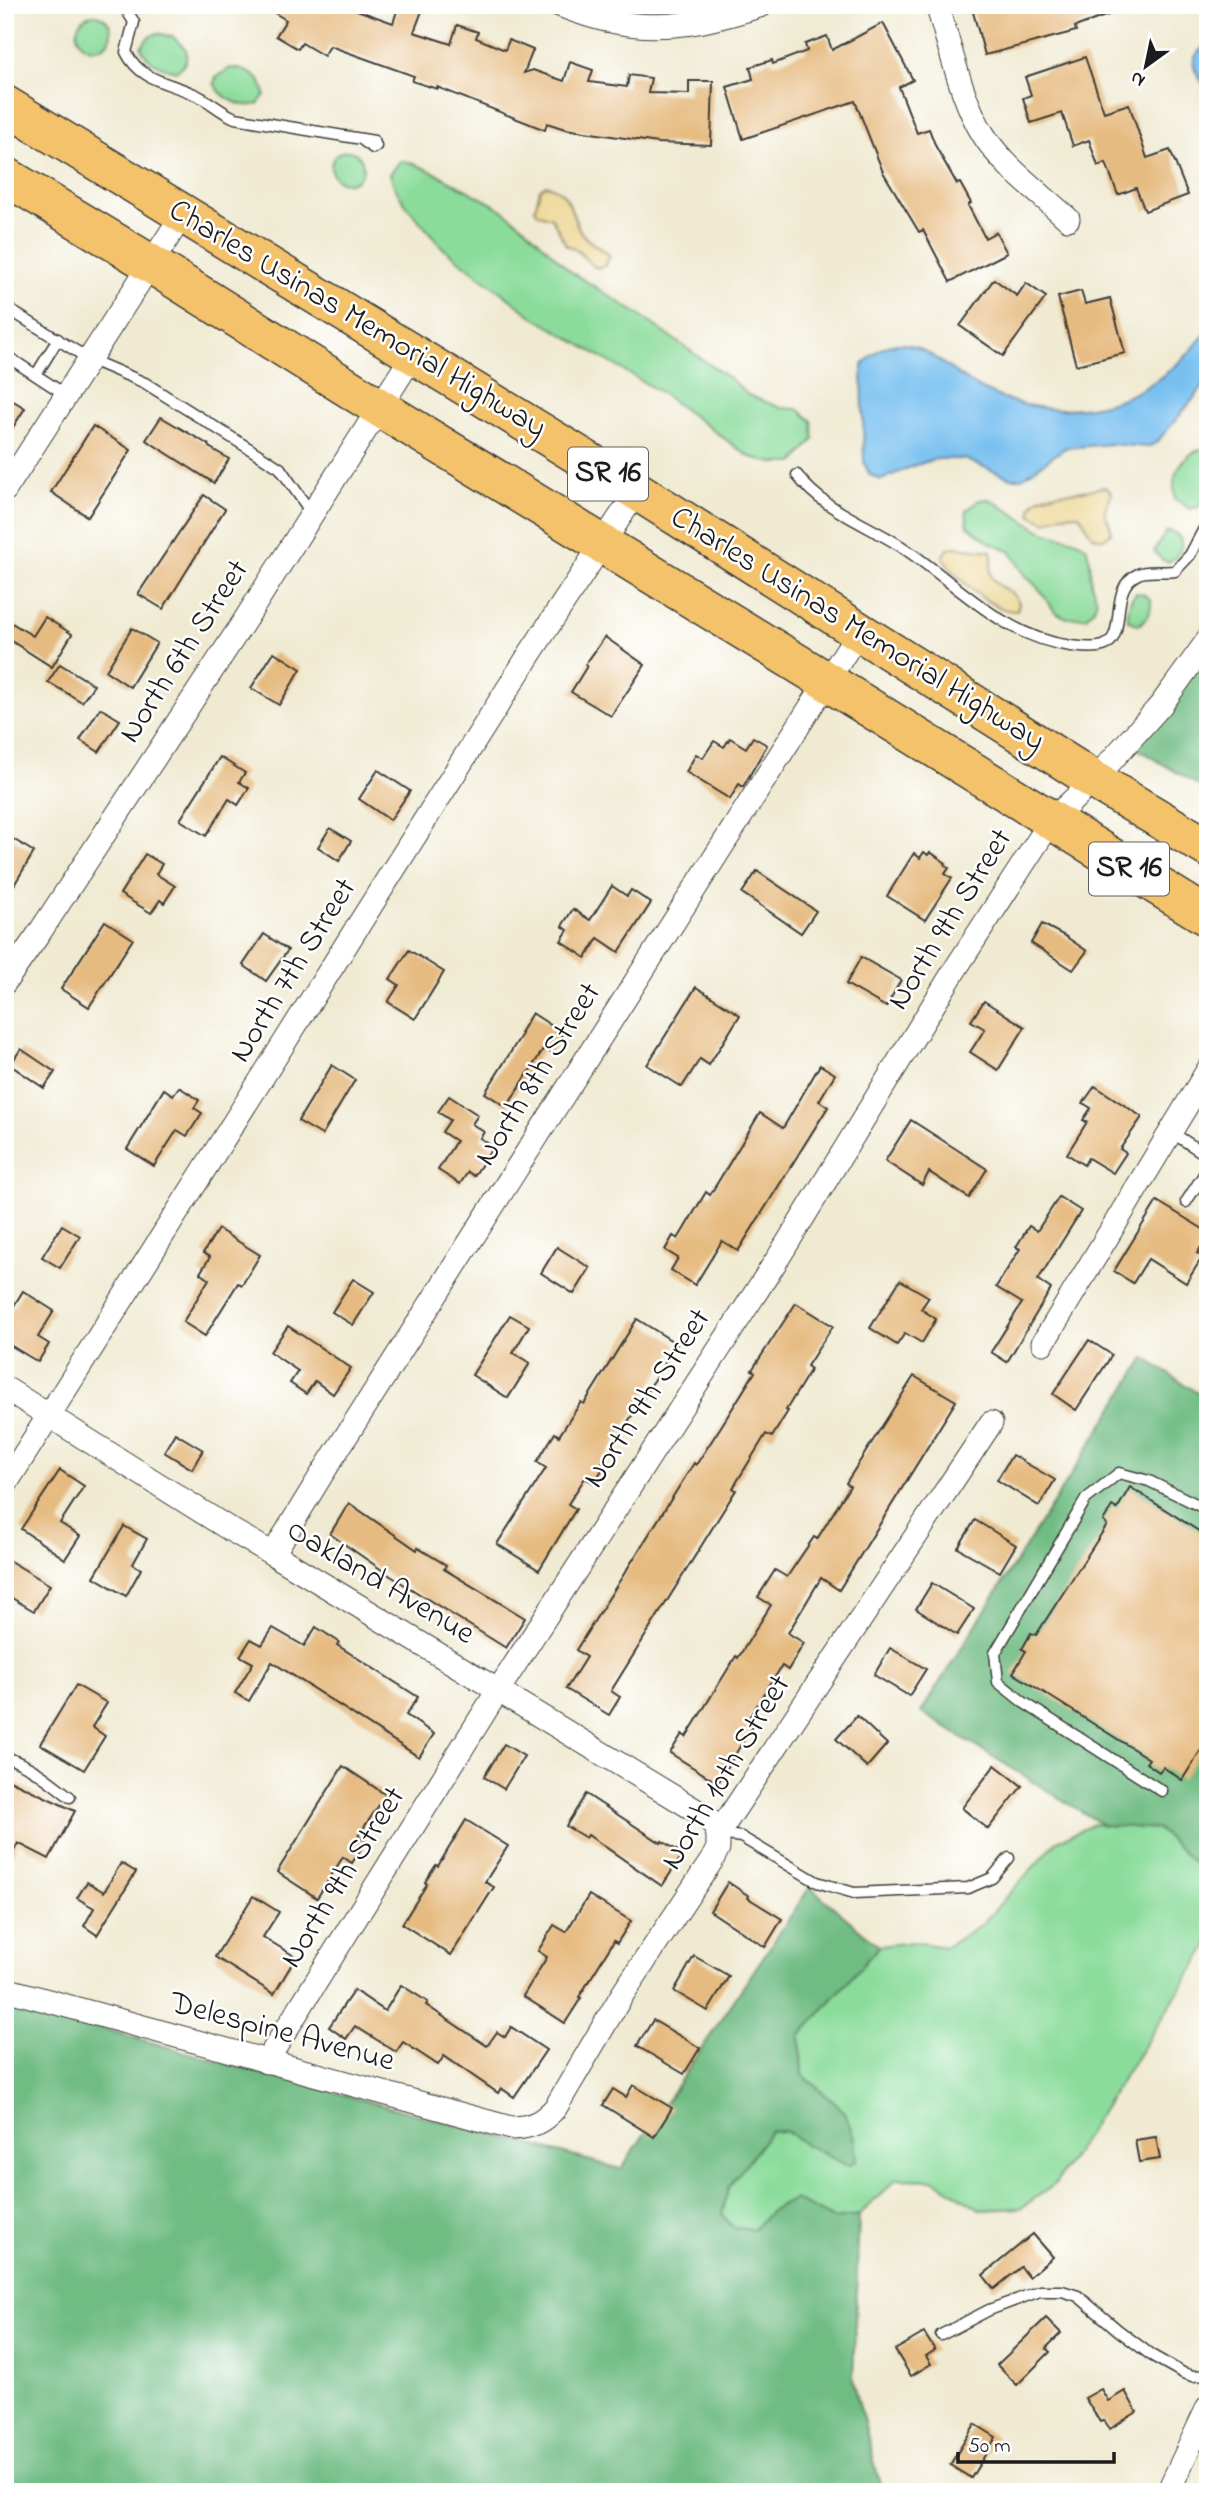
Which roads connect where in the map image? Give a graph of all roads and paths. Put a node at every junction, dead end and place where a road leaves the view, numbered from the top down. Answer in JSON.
{"nodes":[{"id":1,"x":123,"y":5,"type":"edge"},
{"id":2,"x":559,"y":5,"type":"edge"},
{"id":3,"x":762,"y":5,"type":"edge"},
{"id":4,"x":937,"y":5,"type":"edge"},
{"id":5,"x":5,"y":105,"type":"edge"},
{"id":6,"x":361,"y":139,"type":"dead end"},
{"id":7,"x":5,"y":176,"type":"edge"},
{"id":8,"x":183,"y":214,"type":"junction"},
{"id":9,"x":1068,"y":219,"type":"dead end"},
{"id":10,"x":151,"y":264,"type":"junction"},
{"id":11,"x":5,"y":307,"type":"edge"},
{"id":12,"x":58,"y":339,"type":"junction"},
{"id":13,"x":5,"y":355,"type":"edge"},
{"id":14,"x":413,"y":355,"type":"junction"},
{"id":15,"x":89,"y":359,"type":"junction"},
{"id":16,"x":36,"y":375,"type":"junction"},
{"id":17,"x":66,"y":395,"type":"junction"},
{"id":18,"x":380,"y":408,"type":"junction"},
{"id":19,"x":797,"y":475,"type":"dead end"},
{"id":20,"x":5,"y":490,"type":"edge"},
{"id":21,"x":637,"y":491,"type":"junction"},
{"id":22,"x":312,"y":515,"type":"junction"},
{"id":23,"x":1208,"y":521,"type":"edge"},
{"id":24,"x":603,"y":545,"type":"junction"},
{"id":25,"x":859,"y":631,"type":"junction"},
{"id":26,"x":1208,"y":640,"type":"edge"},
{"id":27,"x":828,"y":682,"type":"junction"},
{"id":28,"x":1094,"y":780,"type":"junction"},
{"id":29,"x":1051,"y":821,"type":"junction"},
{"id":30,"x":1208,"y":848,"type":"edge"},
{"id":31,"x":1208,"y":917,"type":"edge"},
{"id":32,"x":5,"y":982,"type":"edge"},
{"id":33,"x":1208,"y":1070,"type":"edge"},
{"id":34,"x":1171,"y":1132,"type":"junction"},
{"id":35,"x":1208,"y":1156,"type":"edge"},
{"id":36,"x":1208,"y":1168,"type":"edge"},
{"id":37,"x":1186,"y":1202,"type":"dead end"},
{"id":38,"x":1043,"y":1343,"type":"dead end"},
{"id":39,"x":5,"y":1388,"type":"edge"},
{"id":40,"x":49,"y":1415,"type":"junction"},
{"id":41,"x":991,"y":1423,"type":"dead end"},
{"id":42,"x":5,"y":1485,"type":"edge"},
{"id":43,"x":1208,"y":1507,"type":"edge"},
{"id":44,"x":273,"y":1554,"type":"junction"},
{"id":45,"x":497,"y":1692,"type":"junction"},
{"id":46,"x":5,"y":1757,"type":"edge"},
{"id":47,"x":1162,"y":1791,"type":"dead end"},
{"id":48,"x":70,"y":1797,"type":"dead end"},
{"id":49,"x":718,"y":1834,"type":"junction"},
{"id":50,"x":1009,"y":1858,"type":"dead end"},
{"id":51,"x":5,"y":1989,"type":"edge"},
{"id":52,"x":266,"y":2062,"type":"junction"},
{"id":53,"x":542,"y":2121,"type":"joint"},
{"id":54,"x":941,"y":2335,"type":"dead end"},
{"id":55,"x":1208,"y":2375,"type":"edge"},
{"id":56,"x":1208,"y":2407,"type":"edge"},
{"id":57,"x":1168,"y":2492,"type":"edge"}],
"edges":[{"from":1,"to":6,"type":"lane"},
{"from":2,"to":3,"type":"street"},
{"from":4,"to":9,"type":"street"},
{"from":5,"to":8,"type":"highway","name":"Charles Usinas Memorial Highway","number":"SR 16"},
{"from":7,"to":10,"type":"highway","name":"Charles Usinas Memorial Highway","number":"SR 16"},
{"from":8,"to":10,"type":"street"},
{"from":8,"to":14,"type":"highway","name":"Charles Usinas Memorial Highway","number":"SR 16"},
{"from":10,"to":15,"type":"street"},
{"from":10,"to":18,"type":"highway","name":"Charles Usinas Memorial Highway","number":"SR 16"},
{"from":11,"to":12,"type":"lane"},
{"from":12,"to":15,"type":"lane"},
{"from":12,"to":16,"type":"lane"},
{"from":13,"to":16,"type":"lane"},
{"from":14,"to":18,"type":"street","name":"North 6th Street"},
{"from":14,"to":21,"type":"highway","name":"Charles Usinas Memorial Highway","number":"SR 16"},
{"from":15,"to":17,"type":"street"},
{"from":15,"to":22,"type":"lane"},
{"from":16,"to":17,"type":"lane"},
{"from":17,"to":20,"type":"street"},
{"from":18,"to":22,"type":"street","name":"North 6th Street"},
{"from":18,"to":24,"type":"highway","name":"Charles Usinas Memorial Highway","number":"SR 16"},
{"from":19,"to":23,"type":"lane"},
{"from":21,"to":24,"type":"street","name":"North 7th Street"},
{"from":21,"to":25,"type":"highway","name":"Charles Usinas Memorial Highway","number":"SR 16"},
{"from":22,"to":32,"type":"street","name":"North 6th Street"},
{"from":24,"to":27,"type":"highway","name":"Charles Usinas Memorial Highway","number":"SR 16"},
{"from":24,"to":40,"type":"street","name":"North 7th Street"},
{"from":25,"to":27,"type":"street","name":"North 8th Street"},
{"from":25,"to":28,"type":"highway","name":"Charles Usinas Memorial Highway","number":"SR 16"},
{"from":26,"to":28,"type":"street","name":"North 9th Street"},
{"from":27,"to":29,"type":"highway","name":"Charles Usinas Memorial Highway","number":"SR 16"},
{"from":27,"to":44,"type":"street","name":"North 8th Street"},
{"from":28,"to":29,"type":"street","name":"North 9th Street"},
{"from":28,"to":30,"type":"highway","name":"Charles Usinas Memorial Highway","number":"SR 16"},
{"from":29,"to":31,"type":"highway","name":"Charles Usinas Memorial Highway","number":"SR 16"},
{"from":29,"to":45,"type":"street","name":"North 9th Street"},
{"from":33,"to":34,"type":"street"},
{"from":34,"to":35,"type":"lane"},
{"from":34,"to":38,"type":"street"},
{"from":36,"to":37,"type":"lane"},
{"from":39,"to":40,"type":"street","name":"Oakland Avenue"},
{"from":40,"to":42,"type":"street","name":"North 7th Street"},
{"from":40,"to":44,"type":"street","name":"Oakland Avenue"},
{"from":41,"to":49,"type":"street","name":"North 10th Street"},
{"from":43,"to":47,"type":"lane"},
{"from":44,"to":45,"type":"street","name":"Oakland Avenue"},
{"from":45,"to":49,"type":"street","name":"Oakland Avenue"},
{"from":45,"to":52,"type":"street","name":"North 9th Street"},
{"from":46,"to":48,"type":"lane"},
{"from":49,"to":50,"type":"lane"},
{"from":49,"to":53,"type":"street","name":"North 10th Street"},
{"from":51,"to":52,"type":"street","name":"Delespine Avenue"},
{"from":52,"to":53,"type":"street","name":"Delespine Avenue"},
{"from":54,"to":55,"type":"lane"},
{"from":56,"to":57,"type":"street"}]}
